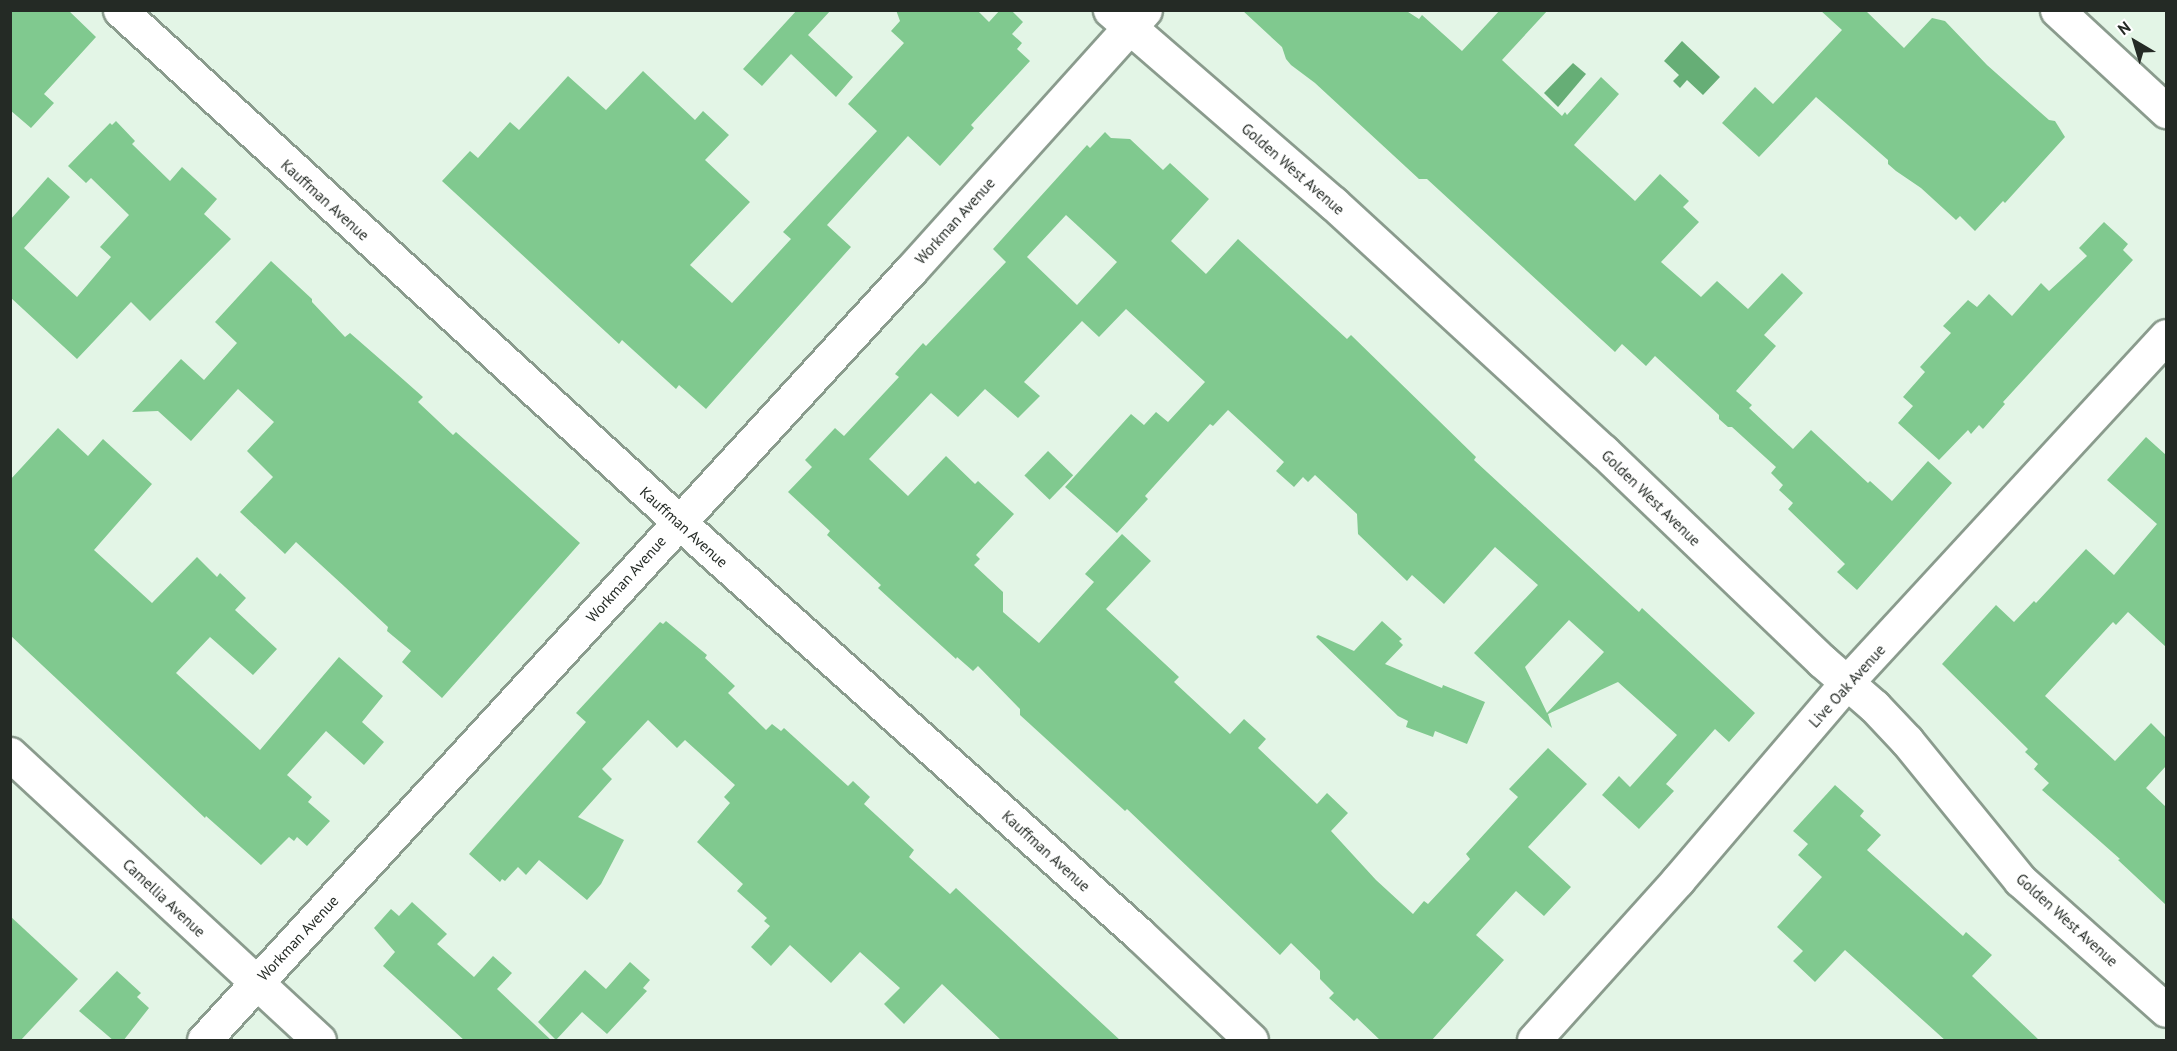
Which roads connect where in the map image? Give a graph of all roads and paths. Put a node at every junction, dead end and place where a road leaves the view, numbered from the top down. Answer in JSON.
{"nodes":[{"id":1,"x":120,"y":10,"type":"edge"},
{"id":2,"x":2057,"y":10,"type":"edge"},
{"id":3,"x":1128,"y":16,"type":"edge"},
{"id":4,"x":2166,"y":111,"type":"edge"},
{"id":5,"x":2162,"y":352,"type":"edge"},
{"id":6,"x":678,"y":522,"type":"junction"},
{"id":7,"x":1846,"y":683,"type":"junction"},
{"id":8,"x":10,"y":754,"type":"edge"},
{"id":9,"x":256,"y":983,"type":"junction"},
{"id":10,"x":2166,"y":1010,"type":"edge"},
{"id":11,"x":204,"y":1041,"type":"edge"},
{"id":12,"x":319,"y":1041,"type":"edge"},
{"id":13,"x":1251,"y":1041,"type":"edge"},
{"id":14,"x":1534,"y":1041,"type":"edge"}],
"edges":[{"from":1,"to":6,"type":"street","name":"Kauffman Avenue"},
{"from":2,"to":4,"type":"street"},
{"from":3,"to":6,"type":"street","name":"Workman Avenue"},
{"from":3,"to":7,"type":"street","name":"Golden West Avenue"},
{"from":5,"to":7,"type":"street","name":"Live Oak Avenue"},
{"from":6,"to":9,"type":"street","name":"Workman Avenue"},
{"from":6,"to":13,"type":"street","name":"Kauffman Avenue"},
{"from":7,"to":10,"type":"street","name":"Golden West Avenue"},
{"from":7,"to":14,"type":"street","name":"Live Oak Avenue"},
{"from":8,"to":9,"type":"street","name":"Camellia Avenue"},
{"from":9,"to":11,"type":"street","name":"Workman Avenue"},
{"from":9,"to":12,"type":"street","name":"Camellia Avenue"}]}
